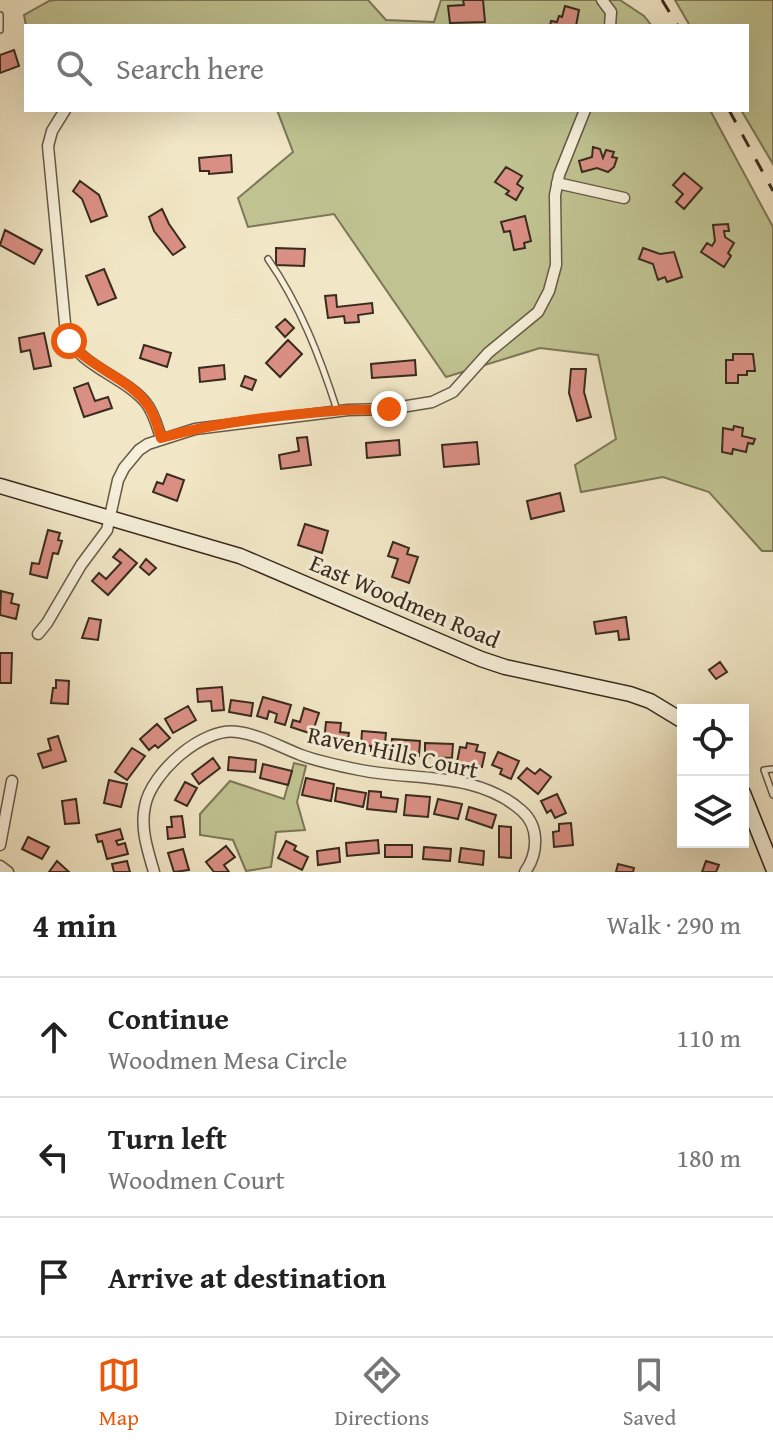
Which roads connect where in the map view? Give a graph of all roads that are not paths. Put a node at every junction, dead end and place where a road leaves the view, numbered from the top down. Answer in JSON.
{"nodes":[{"id":1,"x":602,"y":0,"type":"edge"},
{"id":2,"x":0,"y":15,"type":"edge"},
{"id":3,"x":610,"y":24,"type":"edge"},
{"id":4,"x":0,"y":30,"type":"edge"},
{"id":5,"x":64,"y":112,"type":"edge"},
{"id":6,"x":584,"y":112,"type":"edge"},
{"id":7,"x":557,"y":183,"type":"junction"},
{"id":8,"x":624,"y":198,"type":"dead end"},
{"id":9,"x":268,"y":259,"type":"dead end"},
{"id":10,"x":337,"y":411,"type":"junction"},
{"id":11,"x":161,"y":438,"type":"junction"},
{"id":12,"x":0,"y":486,"type":"edge"},
{"id":13,"x":110,"y":516,"type":"junction"},
{"id":14,"x":38,"y":634,"type":"dead end"},
{"id":15,"x":677,"y":717,"type":"edge"},
{"id":16,"x":773,"y":769,"type":"edge"},
{"id":17,"x":12,"y":781,"type":"dead end"},
{"id":18,"x":773,"y":795,"type":"edge"},
{"id":19,"x":749,"y":807,"type":"edge"},
{"id":20,"x":0,"y":845,"type":"edge"},
{"id":21,"x":771,"y":859,"type":"edge"},
{"id":22,"x":0,"y":866,"type":"edge"},
{"id":23,"x":8,"y":872,"type":"edge"},
{"id":24,"x":154,"y":872,"type":"edge"},
{"id":25,"x":525,"y":872,"type":"edge"}],
"edges":[{"from":1,"to":3,"type":"street"},
{"from":2,"to":4,"type":"lane"},
{"from":5,"to":11,"type":"street"},
{"from":6,"to":7,"type":"street"},
{"from":7,"to":8,"type":"street"},
{"from":7,"to":10,"type":"street"},
{"from":9,"to":10,"type":"lane"},
{"from":10,"to":11,"type":"street"},
{"from":11,"to":13,"type":"street"},
{"from":12,"to":13,"type":"main road","name":"East Woodmen Road"},
{"from":13,"to":14,"type":"street"},
{"from":13,"to":15,"type":"main road","name":"East Woodmen Road"},
{"from":16,"to":18,"type":"lane"},
{"from":17,"to":20,"type":"street"},
{"from":19,"to":21,"type":"main road"},
{"from":22,"to":23,"type":"street"},
{"from":24,"to":25,"type":"street","name":"Raven Hills Court"}]}
